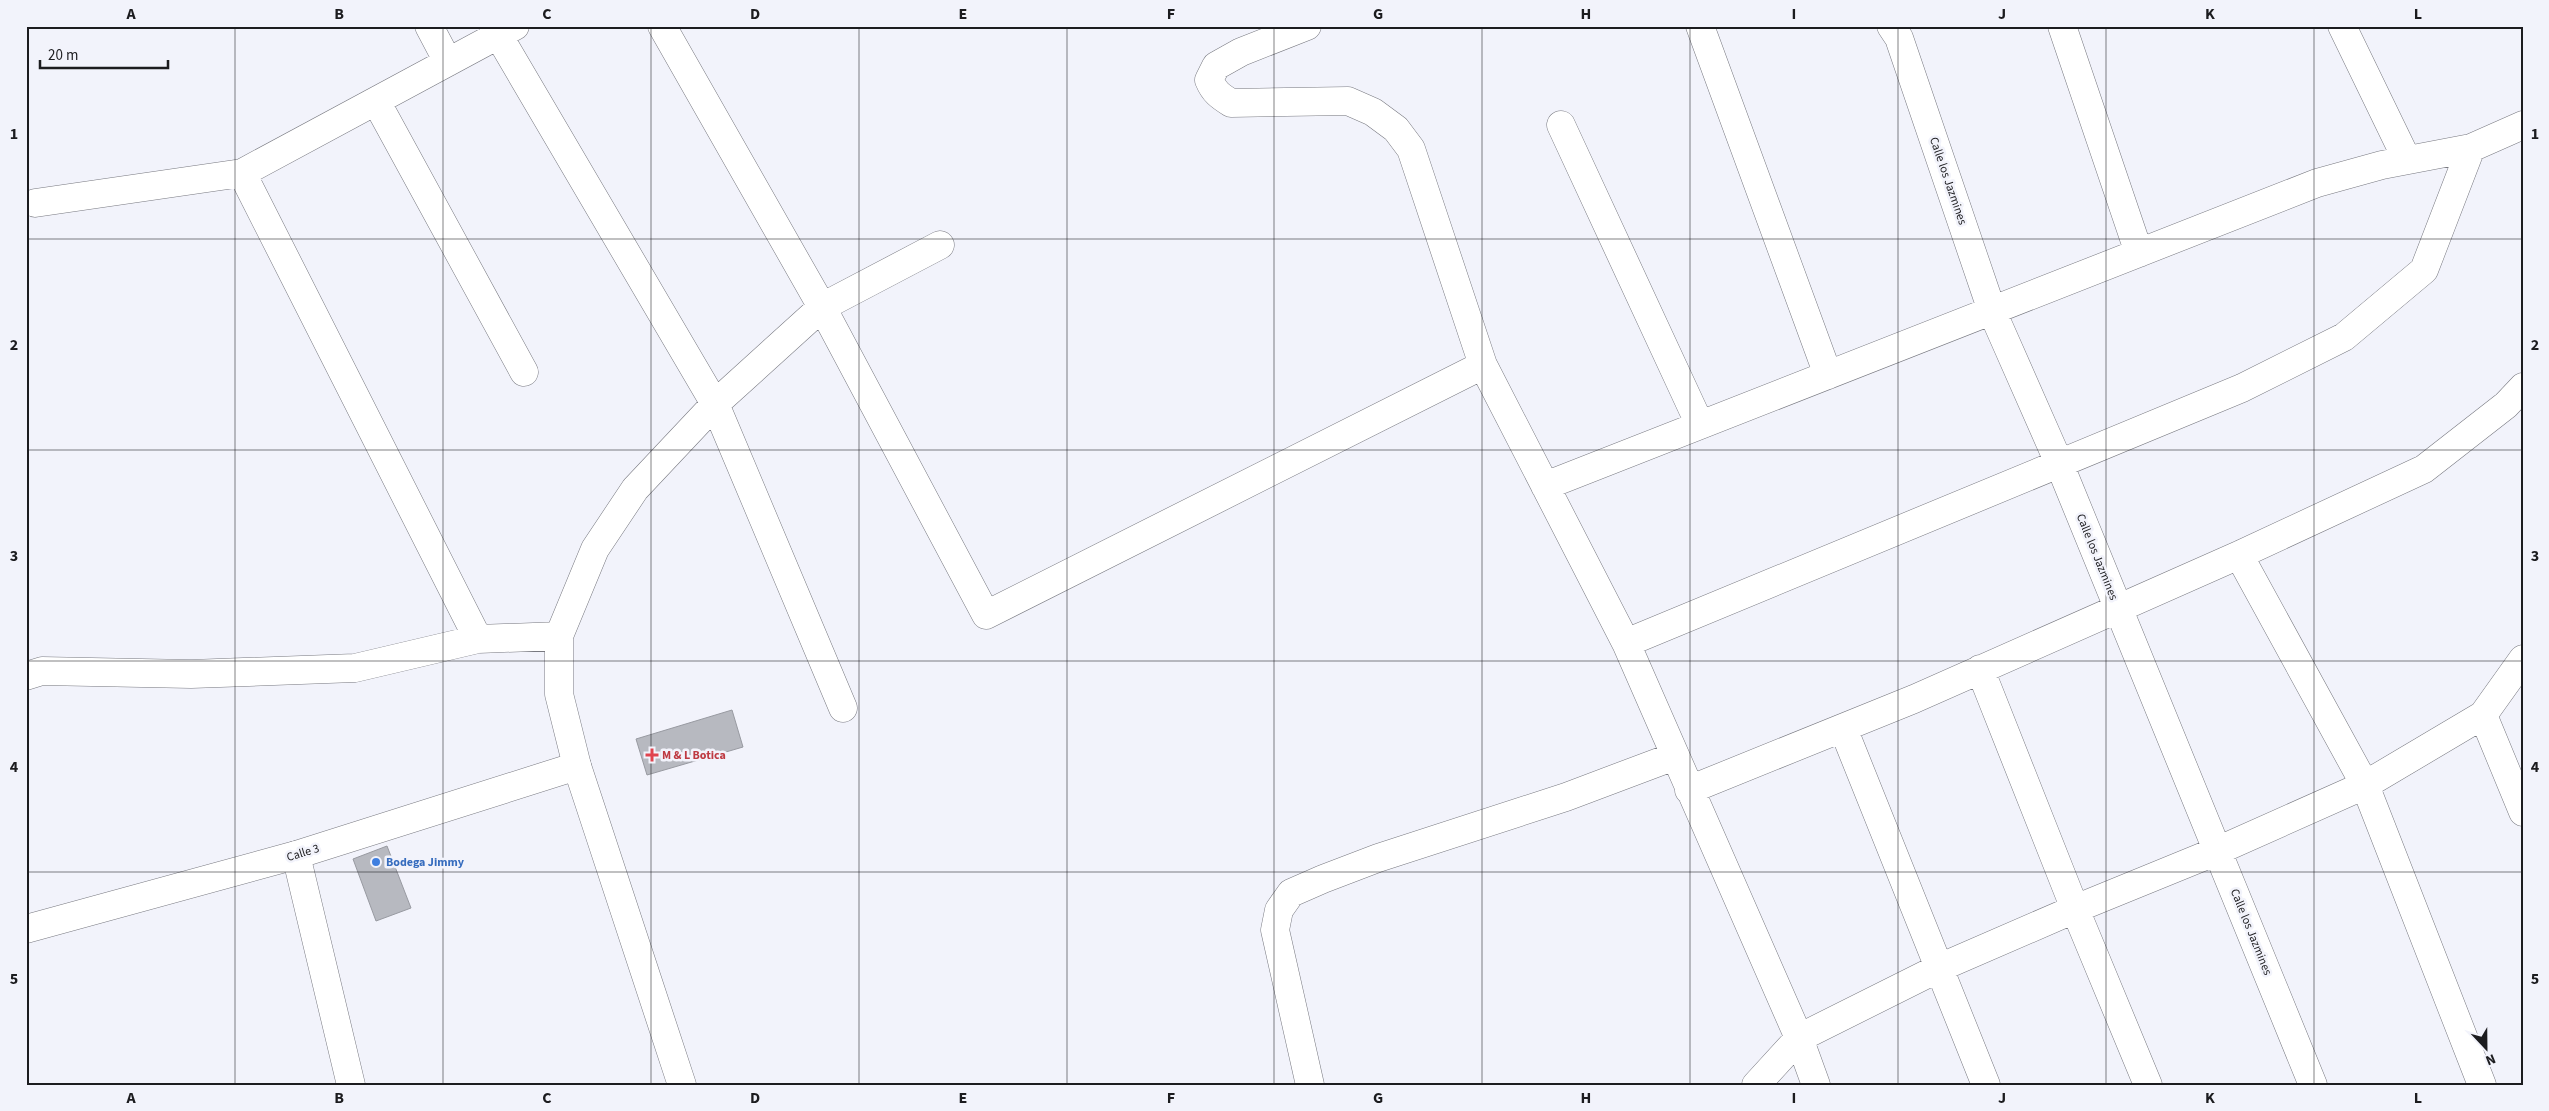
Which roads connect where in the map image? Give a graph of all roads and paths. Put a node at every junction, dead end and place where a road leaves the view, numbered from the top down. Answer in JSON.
{"nodes":[{"id":1,"x":429,"y":26,"type":"edge"},
{"id":2,"x":662,"y":26,"type":"edge"},
{"id":3,"x":1307,"y":26,"type":"edge"},
{"id":4,"x":1700,"y":26,"type":"edge"},
{"id":5,"x":1891,"y":26,"type":"edge"},
{"id":6,"x":2062,"y":26,"type":"edge"},
{"id":7,"x":2342,"y":26,"type":"edge"},
{"id":8,"x":502,"y":29,"type":"edge"},
{"id":9,"x":448,"y":62,"type":"junction"},
{"id":10,"x":376,"y":101,"type":"junction"},
{"id":11,"x":1561,"y":125,"type":"dead end"},
{"id":12,"x":2523,"y":125,"type":"edge"},
{"id":13,"x":2470,"y":148,"type":"junction"},
{"id":14,"x":2407,"y":160,"type":"junction"},
{"id":15,"x":242,"y":173,"type":"junction"},
{"id":16,"x":35,"y":203,"type":"dead end"},
{"id":17,"x":940,"y":245,"type":"dead end"},
{"id":18,"x":2139,"y":253,"type":"junction"},
{"id":19,"x":822,"y":307,"type":"junction"},
{"id":20,"x":1992,"y":311,"type":"junction"},
{"id":21,"x":1483,"y":364,"type":"junction"},
{"id":22,"x":524,"y":372,"type":"dead end"},
{"id":23,"x":1828,"y":375,"type":"junction"},
{"id":24,"x":2523,"y":387,"type":"edge"},
{"id":25,"x":716,"y":404,"type":"junction"},
{"id":26,"x":1700,"y":425,"type":"junction"},
{"id":27,"x":2059,"y":464,"type":"junction"},
{"id":28,"x":1545,"y":486,"type":"junction"},
{"id":29,"x":2239,"y":555,"type":"junction"},
{"id":30,"x":2118,"y":608,"type":"junction"},
{"id":31,"x":559,"y":636,"type":"junction"},
{"id":32,"x":478,"y":639,"type":"junction"},
{"id":33,"x":1626,"y":643,"type":"junction"},
{"id":34,"x":2523,"y":659,"type":"edge"},
{"id":35,"x":1980,"y":669,"type":"junction"},
{"id":36,"x":26,"y":676,"type":"edge"},
{"id":37,"x":843,"y":708,"type":"dead end"},
{"id":38,"x":2482,"y":715,"type":"junction"},
{"id":39,"x":1843,"y":728,"type":"junction"},
{"id":40,"x":1675,"y":756,"type":"junction"},
{"id":41,"x":578,"y":766,"type":"junction"},
{"id":42,"x":2365,"y":785,"type":"junction"},
{"id":43,"x":1690,"y":790,"type":"junction"},
{"id":44,"x":2523,"y":812,"type":"edge"},
{"id":45,"x":2218,"y":851,"type":"junction"},
{"id":46,"x":296,"y":855,"type":"junction"},
{"id":47,"x":2074,"y":908,"type":"junction"},
{"id":48,"x":26,"y":929,"type":"edge"},
{"id":49,"x":1939,"y":968,"type":"junction"},
{"id":50,"x":1799,"y":1038,"type":"junction"},
{"id":51,"x":351,"y":1085,"type":"edge"},
{"id":52,"x":682,"y":1085,"type":"edge"},
{"id":53,"x":1310,"y":1085,"type":"edge"},
{"id":54,"x":1756,"y":1085,"type":"edge"},
{"id":55,"x":1816,"y":1085,"type":"edge"},
{"id":56,"x":1986,"y":1085,"type":"edge"},
{"id":57,"x":2148,"y":1085,"type":"edge"},
{"id":58,"x":2313,"y":1085,"type":"edge"},
{"id":59,"x":2482,"y":1085,"type":"edge"}],
"edges":[{"from":1,"to":9,"type":"street"},
{"from":2,"to":19,"type":"street"},
{"from":3,"to":21,"type":"street"},
{"from":4,"to":23,"type":"street"},
{"from":5,"to":20,"type":"street","name":"Calle los Jazmines"},
{"from":6,"to":18,"type":"street"},
{"from":7,"to":14,"type":"street"},
{"from":8,"to":9,"type":"street"},
{"from":8,"to":25,"type":"street"},
{"from":9,"to":10,"type":"street"},
{"from":10,"to":15,"type":"street"},
{"from":10,"to":22,"type":"street"},
{"from":11,"to":26,"type":"street"},
{"from":12,"to":13,"type":"street"},
{"from":13,"to":14,"type":"street"},
{"from":13,"to":27,"type":"street"},
{"from":14,"to":18,"type":"street"},
{"from":15,"to":16,"type":"street"},
{"from":15,"to":32,"type":"street"},
{"from":17,"to":19,"type":"street"},
{"from":18,"to":20,"type":"street"},
{"from":19,"to":21,"type":"street"},
{"from":19,"to":25,"type":"street"},
{"from":20,"to":23,"type":"street"},
{"from":20,"to":27,"type":"street","name":"Calle los Jazmines"},
{"from":21,"to":28,"type":"street"},
{"from":23,"to":26,"type":"street"},
{"from":24,"to":29,"type":"street"},
{"from":25,"to":31,"type":"street"},
{"from":25,"to":37,"type":"street"},
{"from":26,"to":28,"type":"street"},
{"from":27,"to":30,"type":"street","name":"Calle los Jazmines"},
{"from":27,"to":33,"type":"street"},
{"from":28,"to":33,"type":"street"},
{"from":29,"to":30,"type":"street"},
{"from":29,"to":42,"type":"street"},
{"from":30,"to":35,"type":"street"},
{"from":30,"to":45,"type":"street","name":"Calle los Jazmines"},
{"from":31,"to":32,"type":"street"},
{"from":31,"to":41,"type":"street"},
{"from":32,"to":36,"type":"street"},
{"from":33,"to":40,"type":"street"},
{"from":34,"to":38,"type":"street"},
{"from":35,"to":39,"type":"street"},
{"from":35,"to":47,"type":"street"},
{"from":38,"to":42,"type":"street"},
{"from":38,"to":44,"type":"street"},
{"from":39,"to":43,"type":"street"},
{"from":39,"to":49,"type":"street"},
{"from":40,"to":43,"type":"street"},
{"from":40,"to":53,"type":"street"},
{"from":41,"to":46,"type":"street","name":"Calle 3"},
{"from":41,"to":52,"type":"street"},
{"from":42,"to":45,"type":"street"},
{"from":42,"to":59,"type":"street"},
{"from":43,"to":50,"type":"street"},
{"from":45,"to":47,"type":"street"},
{"from":45,"to":58,"type":"street","name":"Calle los Jazmines"},
{"from":46,"to":48,"type":"street","name":"Calle 3"},
{"from":46,"to":51,"type":"street"},
{"from":47,"to":49,"type":"street"},
{"from":47,"to":57,"type":"street"},
{"from":49,"to":50,"type":"street"},
{"from":49,"to":56,"type":"street"},
{"from":50,"to":54,"type":"street"},
{"from":50,"to":55,"type":"street"}]}
